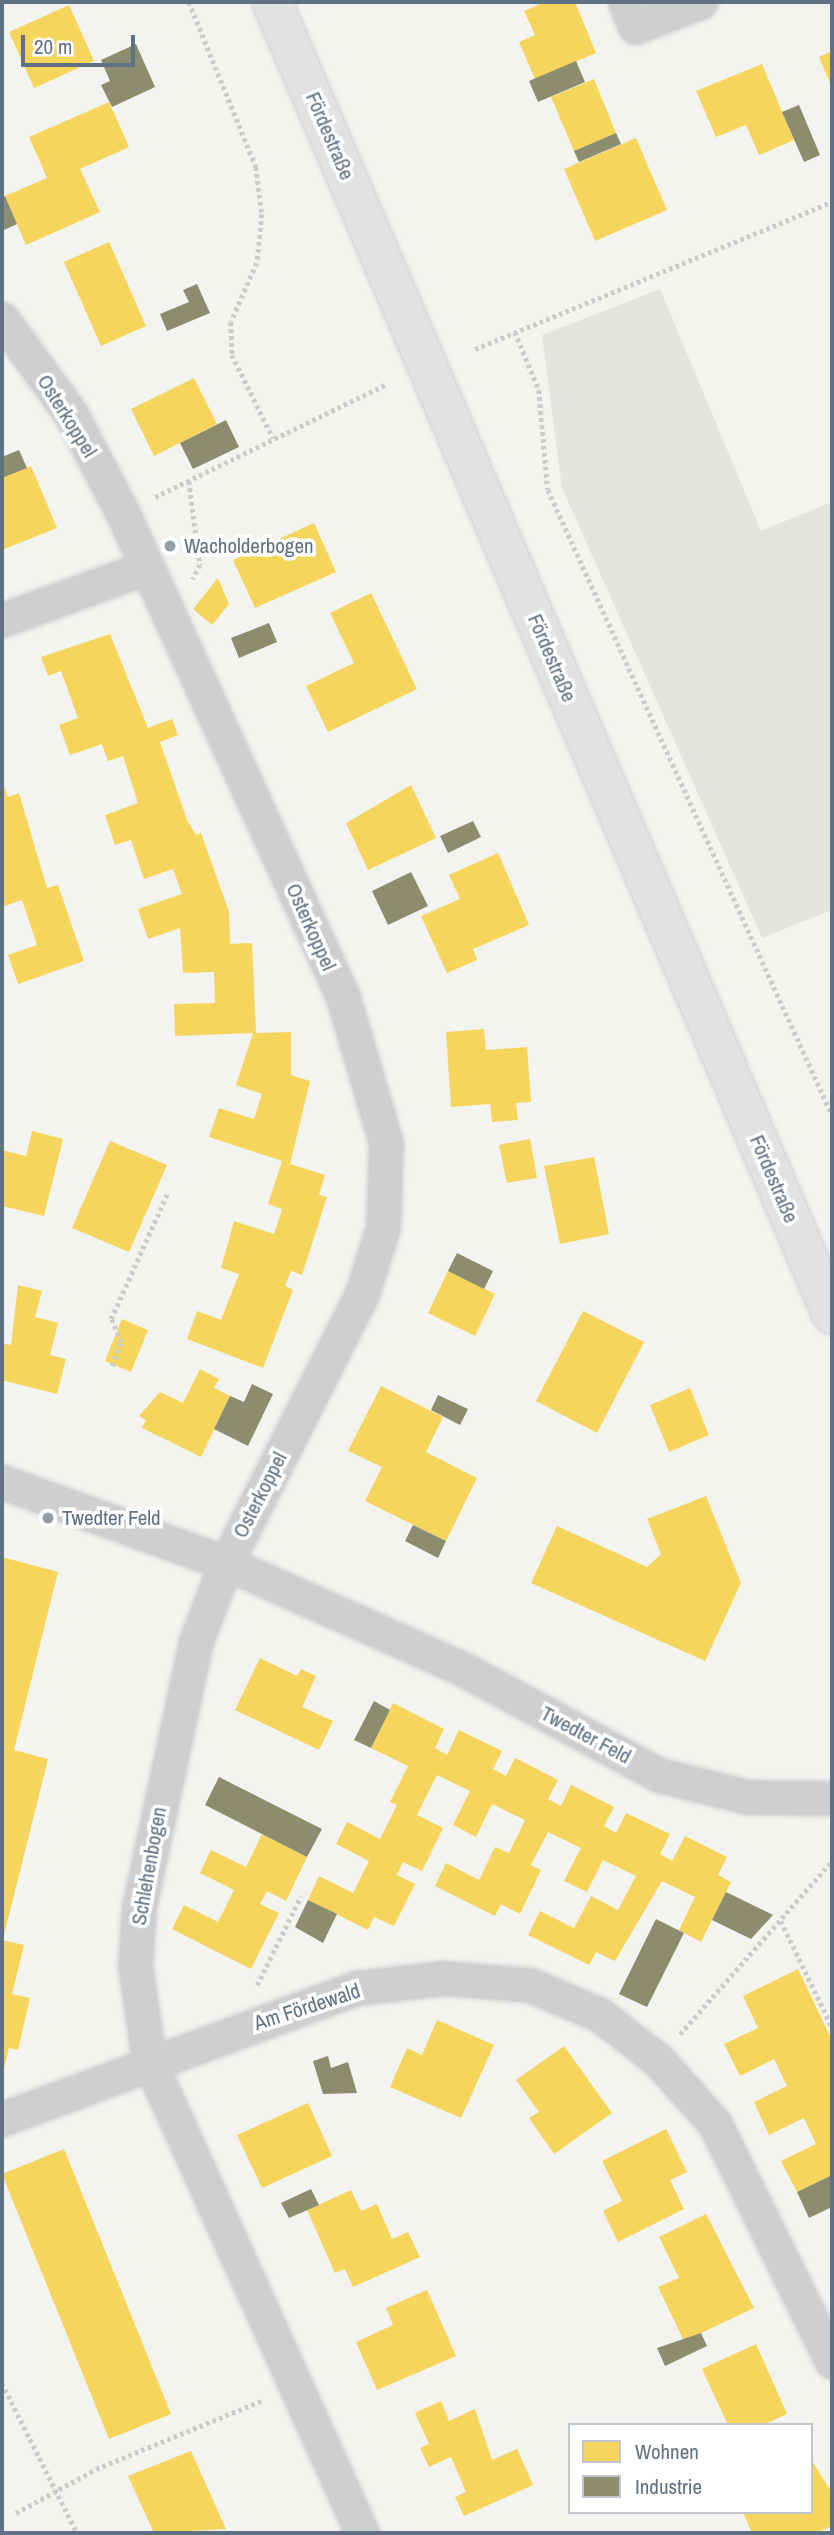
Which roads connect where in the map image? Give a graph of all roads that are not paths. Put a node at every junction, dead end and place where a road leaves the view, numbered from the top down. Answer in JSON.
{"nodes":[{"id":1,"x":272,"y":2,"type":"edge"},
{"id":2,"x":625,"y":2,"type":"edge"},
{"id":3,"x":700,"y":2,"type":"edge"},
{"id":4,"x":2,"y":319,"type":"edge"},
{"id":5,"x":154,"y":581,"type":"junction"},
{"id":6,"x":2,"y":620,"type":"edge"},
{"id":7,"x":832,"y":1314,"type":"edge"},
{"id":8,"x":2,"y":1482,"type":"edge"},
{"id":9,"x":226,"y":1563,"type":"junction"},
{"id":10,"x":832,"y":1798,"type":"edge"},
{"id":11,"x":149,"y":2060,"type":"junction"},
{"id":12,"x":2,"y":2119,"type":"edge"},
{"id":13,"x":832,"y":2362,"type":"edge"},
{"id":14,"x":362,"y":2533,"type":"edge"}],
"edges":[{"from":1,"to":7,"type":"main road","name":"Fördestraße"},
{"from":2,"to":3,"type":"street"},
{"from":4,"to":5,"type":"street","name":"Osterkoppel"},
{"from":5,"to":6,"type":"street"},
{"from":5,"to":9,"type":"street","name":"Osterkoppel"},
{"from":8,"to":9,"type":"street","name":"Twedter Feld"},
{"from":9,"to":10,"type":"street","name":"Twedter Feld"},
{"from":9,"to":11,"type":"street","name":"Schlehenbogen"},
{"from":11,"to":12,"type":"street"},
{"from":11,"to":13,"type":"street","name":"Am Fördewald"},
{"from":11,"to":14,"type":"street"}]}
